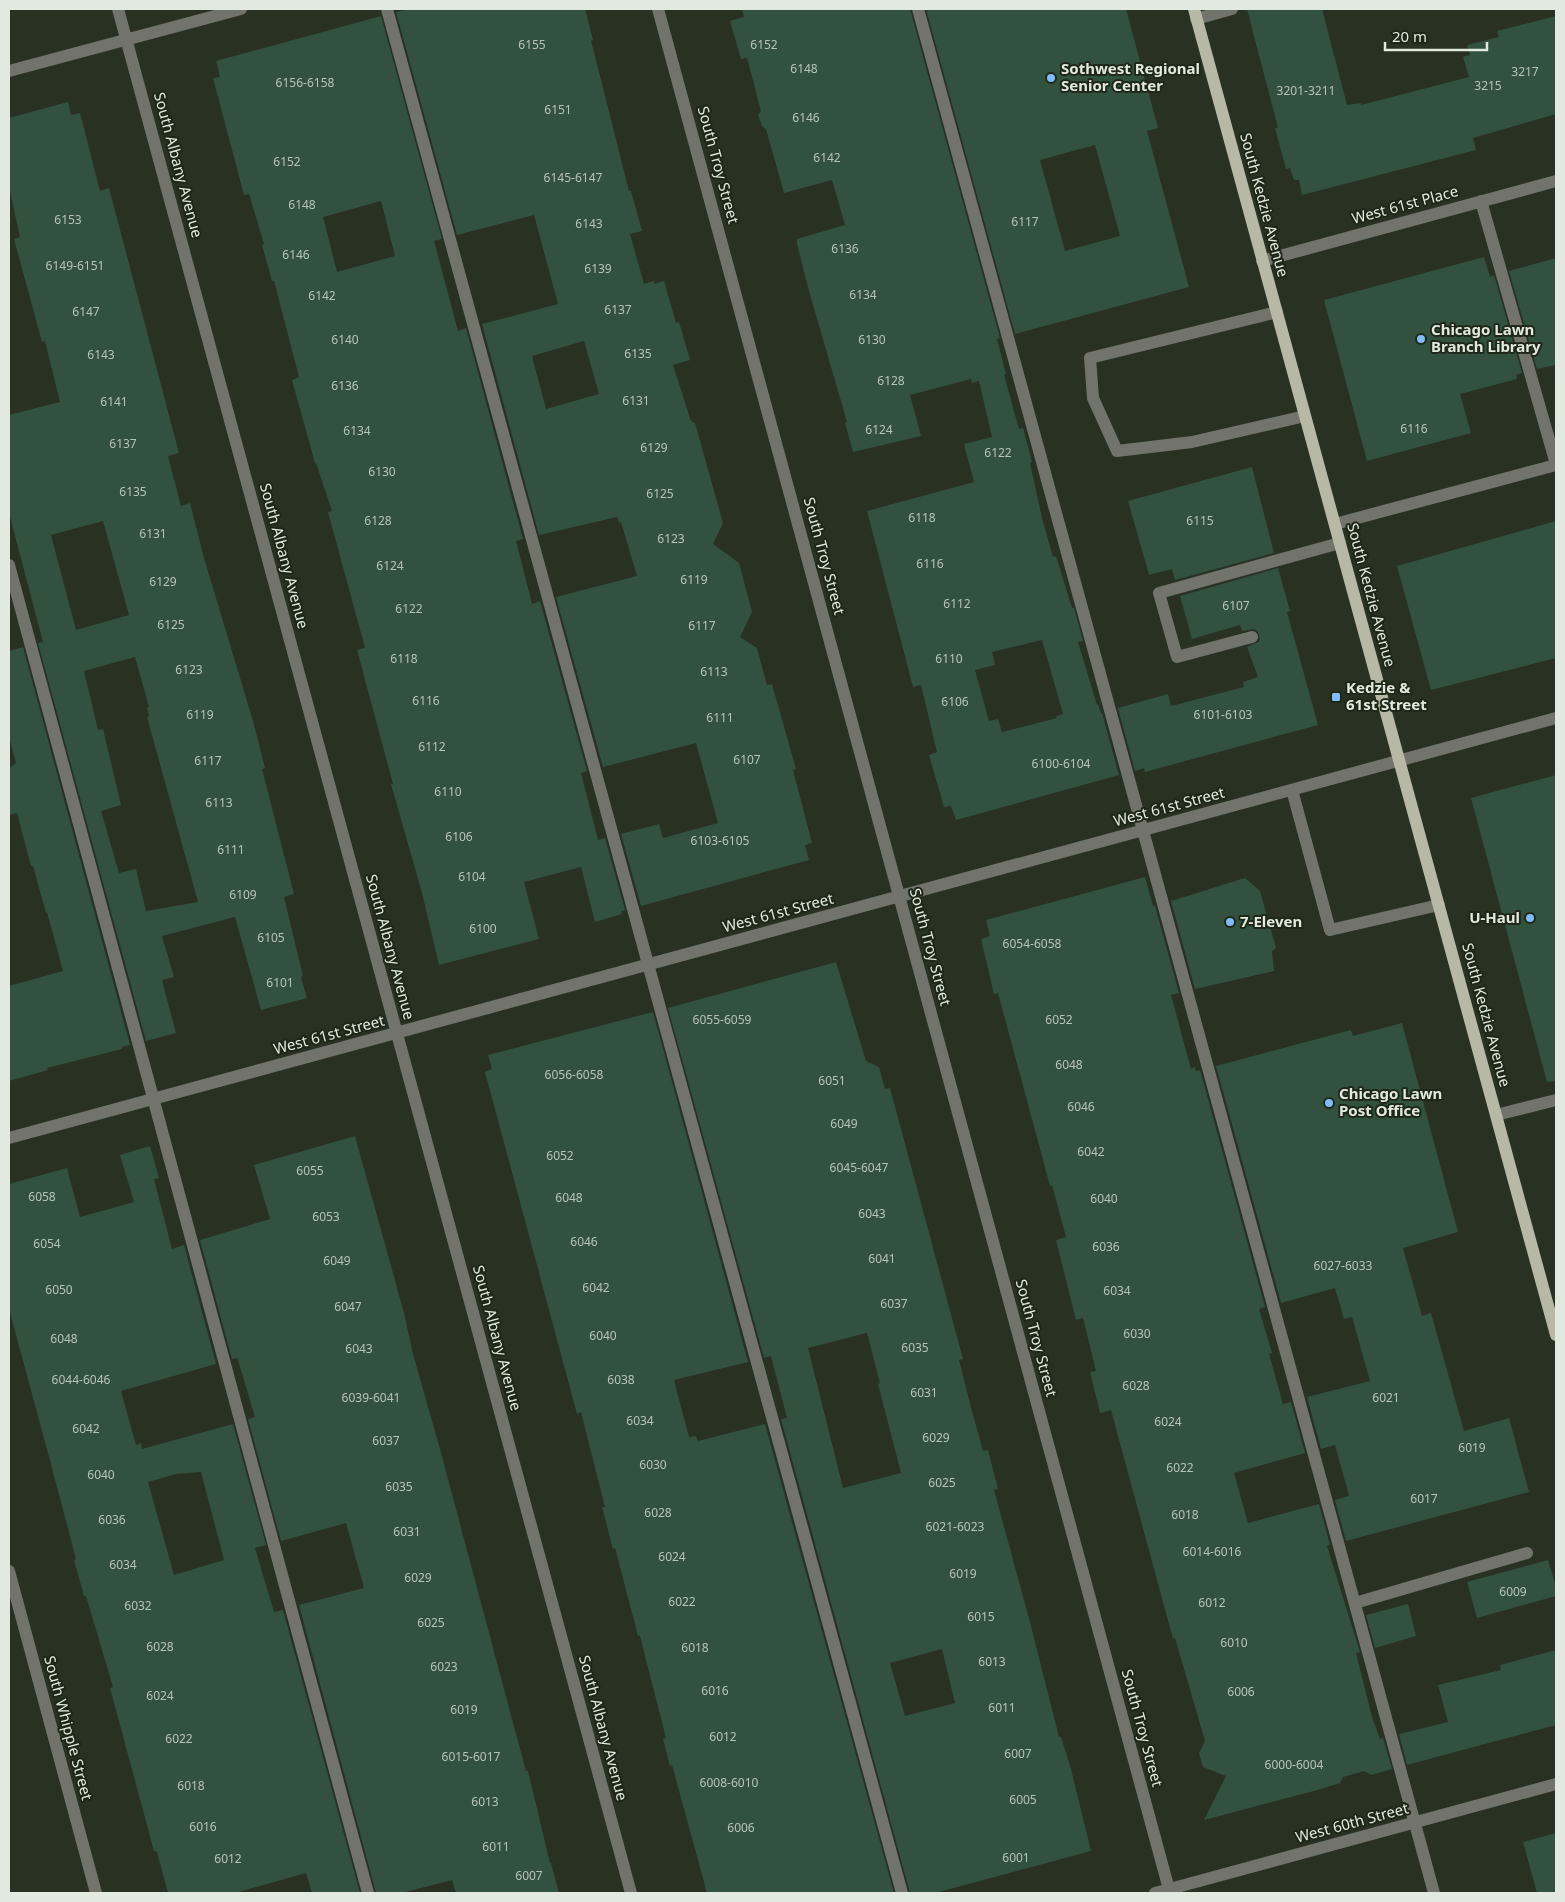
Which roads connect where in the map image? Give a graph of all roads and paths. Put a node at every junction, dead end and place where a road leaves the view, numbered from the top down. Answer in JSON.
{"nodes":[{"id":1,"x":118,"y":9,"type":"edge"},
{"id":2,"x":241,"y":9,"type":"edge"},
{"id":3,"x":386,"y":9,"type":"edge"},
{"id":4,"x":658,"y":9,"type":"edge"},
{"id":5,"x":918,"y":9,"type":"edge"},
{"id":6,"x":1232,"y":9,"type":"edge"},
{"id":7,"x":1195,"y":14,"type":"edge"},
{"id":8,"x":127,"y":39,"type":"junction"},
{"id":9,"x":9,"y":71,"type":"edge"},
{"id":10,"x":1556,"y":181,"type":"edge"},
{"id":11,"x":1481,"y":201,"type":"junction"},
{"id":12,"x":1262,"y":261,"type":"junction"},
{"id":13,"x":1276,"y":312,"type":"junction"},
{"id":14,"x":1305,"y":416,"type":"junction"},
{"id":15,"x":1555,"y":458,"type":"edge"},
{"id":16,"x":1335,"y":524,"type":"junction"},
{"id":17,"x":1340,"y":543,"type":"junction"},
{"id":18,"x":9,"y":565,"type":"edge"},
{"id":19,"x":1252,"y":637,"type":"dead end"},
{"id":20,"x":1556,"y":718,"type":"edge"},
{"id":21,"x":1399,"y":761,"type":"junction"},
{"id":22,"x":1292,"y":790,"type":"junction"},
{"id":23,"x":1143,"y":831,"type":"junction"},
{"id":24,"x":899,"y":897,"type":"junction"},
{"id":25,"x":1439,"y":905,"type":"junction"},
{"id":26,"x":648,"y":965,"type":"junction"},
{"id":27,"x":397,"y":1033,"type":"junction"},
{"id":28,"x":153,"y":1099,"type":"junction"},
{"id":29,"x":1556,"y":1100,"type":"edge"},
{"id":30,"x":1496,"y":1115,"type":"junction"},
{"id":31,"x":9,"y":1138,"type":"edge"},
{"id":32,"x":1556,"y":1335,"type":"edge"},
{"id":33,"x":1527,"y":1553,"type":"dead end"},
{"id":34,"x":9,"y":1571,"type":"edge"},
{"id":35,"x":1355,"y":1603,"type":"junction"},
{"id":36,"x":1556,"y":1784,"type":"edge"},
{"id":37,"x":1415,"y":1823,"type":"junction"},
{"id":38,"x":1169,"y":1891,"type":"edge"},
{"id":39,"x":96,"y":1893,"type":"edge"},
{"id":40,"x":368,"y":1893,"type":"edge"},
{"id":41,"x":631,"y":1893,"type":"edge"},
{"id":42,"x":902,"y":1893,"type":"edge"},
{"id":43,"x":1155,"y":1893,"type":"edge"},
{"id":44,"x":1434,"y":1893,"type":"edge"}],
"edges":[{"from":1,"to":8,"type":"street","name":"South Albany Avenue"},
{"from":2,"to":8,"type":"street"},
{"from":3,"to":26,"type":"street"},
{"from":4,"to":24,"type":"street","name":"South Troy Street"},
{"from":5,"to":23,"type":"street"},
{"from":6,"to":7,"type":"street"},
{"from":7,"to":12,"type":"main road","name":"South Kedzie Avenue"},
{"from":8,"to":9,"type":"street"},
{"from":8,"to":27,"type":"street","name":"South Albany Avenue"},
{"from":10,"to":11,"type":"street","name":"West 61st Place"},
{"from":11,"to":12,"type":"street","name":"West 61st Place"},
{"from":11,"to":15,"type":"street"},
{"from":12,"to":13,"type":"main road","name":"South Kedzie Avenue"},
{"from":13,"to":14,"type":"main road","name":"South Kedzie Avenue"},
{"from":13,"to":14,"type":"street"},
{"from":14,"to":16,"type":"main road","name":"South Kedzie Avenue"},
{"from":15,"to":16,"type":"street"},
{"from":16,"to":17,"type":"main road","name":"South Kedzie Avenue"},
{"from":17,"to":19,"type":"street"},
{"from":17,"to":21,"type":"main road","name":"South Kedzie Avenue"},
{"from":18,"to":28,"type":"street"},
{"from":20,"to":21,"type":"street","name":"West 61st Street"},
{"from":21,"to":22,"type":"street","name":"West 61st Street"},
{"from":21,"to":25,"type":"main road","name":"South Kedzie Avenue"},
{"from":22,"to":23,"type":"street","name":"West 61st Street"},
{"from":22,"to":25,"type":"street"},
{"from":23,"to":24,"type":"street","name":"West 61st Street"},
{"from":23,"to":35,"type":"street"},
{"from":24,"to":26,"type":"street","name":"West 61st Street"},
{"from":24,"to":38,"type":"street","name":"South Troy Street"},
{"from":25,"to":30,"type":"main road","name":"South Kedzie Avenue"},
{"from":26,"to":27,"type":"street","name":"West 61st Street"},
{"from":26,"to":42,"type":"street"},
{"from":27,"to":28,"type":"street","name":"West 61st Street"},
{"from":27,"to":41,"type":"street","name":"South Albany Avenue"},
{"from":28,"to":31,"type":"street","name":"West 61st Street"},
{"from":28,"to":40,"type":"street"},
{"from":29,"to":30,"type":"street"},
{"from":30,"to":32,"type":"main road","name":"South Kedzie Avenue"},
{"from":33,"to":35,"type":"street"},
{"from":34,"to":39,"type":"street","name":"South Whipple Street"},
{"from":35,"to":37,"type":"street"},
{"from":36,"to":37,"type":"street","name":"West 60th Street"},
{"from":37,"to":38,"type":"street","name":"West 60th Street"},
{"from":37,"to":44,"type":"street"},
{"from":38,"to":43,"type":"street","name":"West 60th Street"}]}
